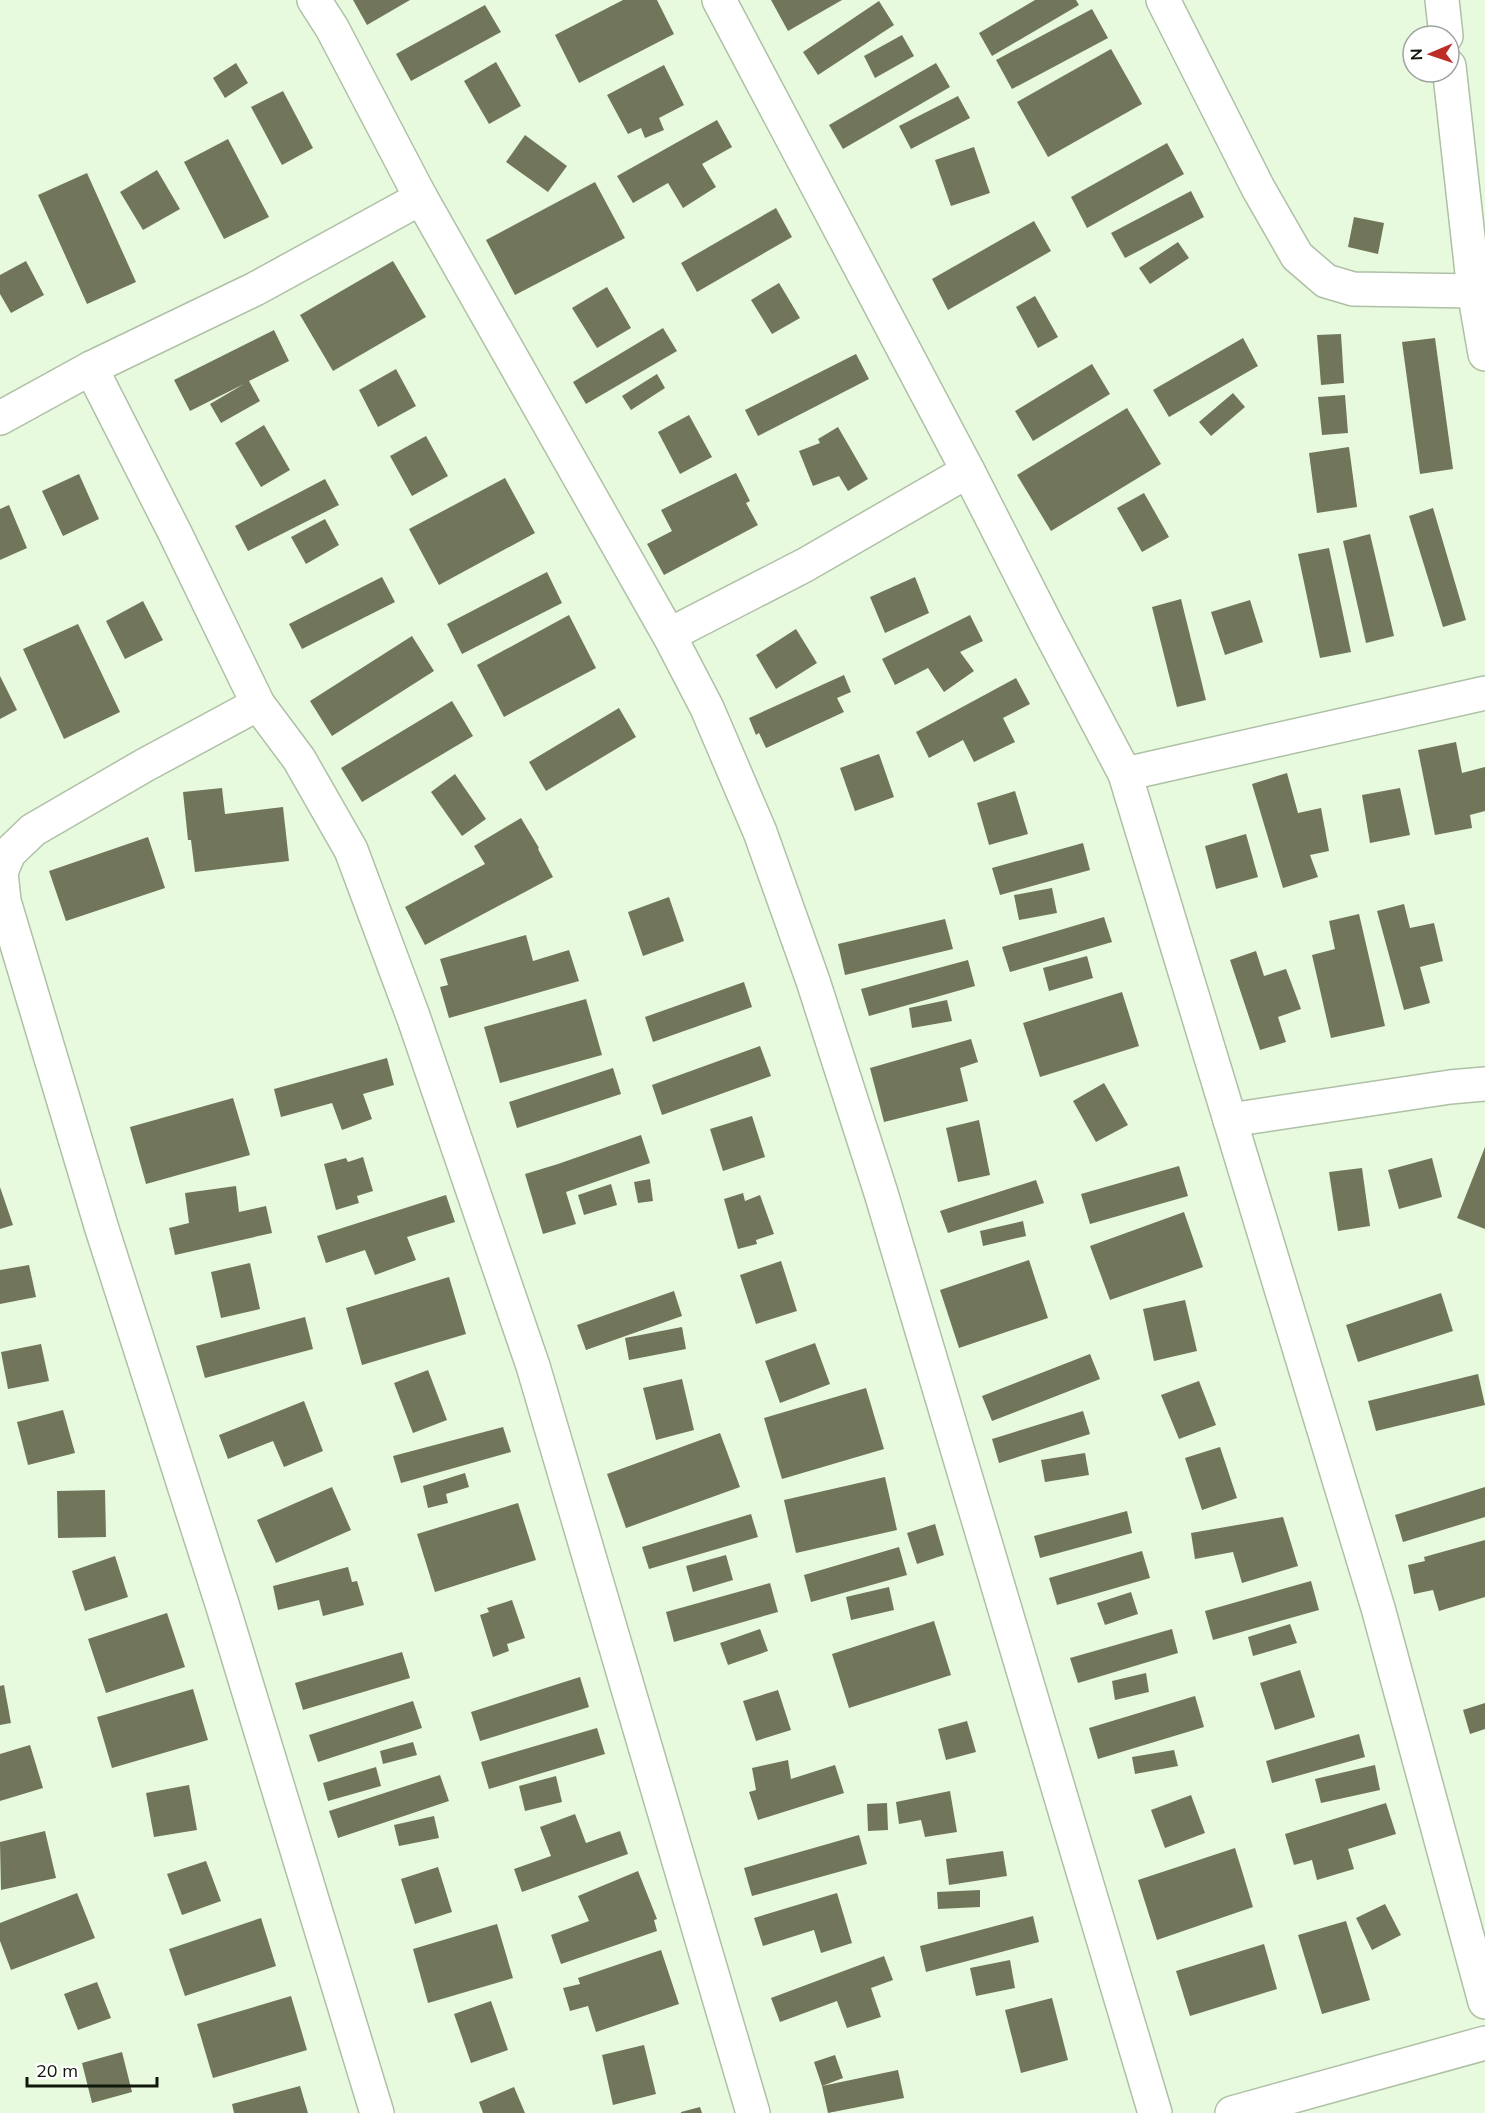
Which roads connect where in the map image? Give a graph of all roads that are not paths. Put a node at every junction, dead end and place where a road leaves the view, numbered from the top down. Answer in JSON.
{"nodes":[{"id":1,"x":314,"y":0,"type":"edge"},
{"id":2,"x":719,"y":0,"type":"edge"},
{"id":3,"x":1163,"y":0,"type":"edge"},
{"id":4,"x":1442,"y":0,"type":"edge"},
{"id":5,"x":1445,"y":24,"type":"edge"},
{"id":6,"x":1451,"y":84,"type":"edge"},
{"id":7,"x":421,"y":198,"type":"junction"},
{"id":8,"x":1474,"y":291,"type":"junction"},
{"id":9,"x":1485,"y":354,"type":"edge"},
{"id":10,"x":91,"y":368,"type":"junction"},
{"id":11,"x":0,"y":418,"type":"edge"},
{"id":12,"x":968,"y":471,"type":"junction"},
{"id":13,"x":669,"y":635,"type":"junction"},
{"id":14,"x":1485,"y":693,"type":"edge"},
{"id":15,"x":258,"y":704,"type":"junction"},
{"id":16,"x":1125,"y":774,"type":"junction"},
{"id":17,"x":1485,"y":1084,"type":"edge"},
{"id":18,"x":1230,"y":1120,"type":"junction"},
{"id":19,"x":1485,"y":2002,"type":"edge"},
{"id":20,"x":1485,"y":2043,"type":"edge"},
{"id":21,"x":377,"y":2113,"type":"edge"},
{"id":22,"x":753,"y":2113,"type":"edge"},
{"id":23,"x":1155,"y":2113,"type":"edge"},
{"id":24,"x":1232,"y":2113,"type":"edge"}],
"edges":[{"from":1,"to":7,"type":"street"},
{"from":2,"to":12,"type":"street"},
{"from":3,"to":8,"type":"street"},
{"from":4,"to":5,"type":"street"},
{"from":6,"to":8,"type":"street"},
{"from":7,"to":10,"type":"street"},
{"from":7,"to":13,"type":"street"},
{"from":8,"to":9,"type":"street"},
{"from":10,"to":11,"type":"street"},
{"from":10,"to":15,"type":"street"},
{"from":12,"to":13,"type":"street"},
{"from":12,"to":16,"type":"street"},
{"from":13,"to":23,"type":"street"},
{"from":14,"to":16,"type":"street"},
{"from":15,"to":21,"type":"street"},
{"from":15,"to":22,"type":"street"},
{"from":16,"to":18,"type":"street"},
{"from":17,"to":18,"type":"street"},
{"from":18,"to":19,"type":"street"},
{"from":20,"to":24,"type":"street"}]}
